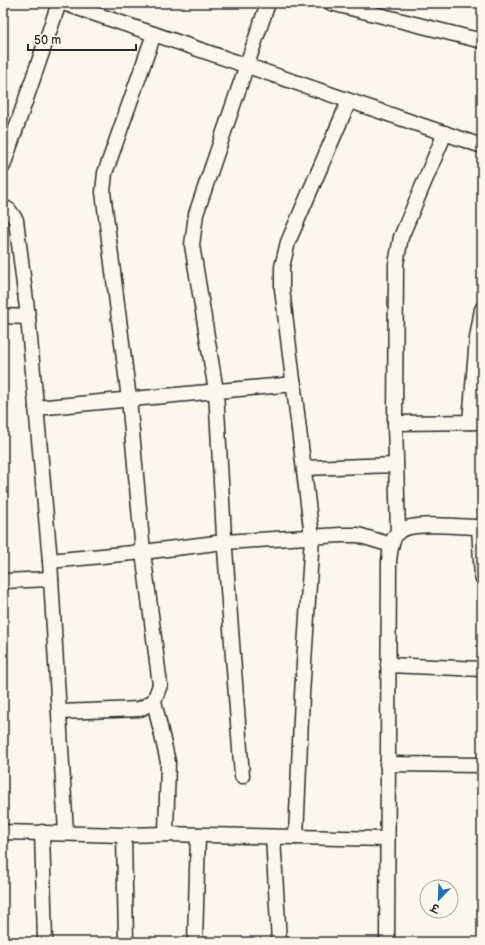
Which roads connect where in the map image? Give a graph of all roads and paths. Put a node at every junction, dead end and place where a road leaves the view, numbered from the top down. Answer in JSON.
{"nodes":[{"id":1,"x":59,"y":3,"type":"edge"},
{"id":2,"x":63,"y":3,"type":"edge"},
{"id":3,"x":268,"y":3,"type":"edge"},
{"id":4,"x":331,"y":3,"type":"edge"},
{"id":5,"x":154,"y":34,"type":"junction"},
{"id":6,"x":482,"y":41,"type":"edge"},
{"id":7,"x":246,"y":66,"type":"junction"},
{"id":8,"x":349,"y":101,"type":"junction"},
{"id":9,"x":445,"y":133,"type":"junction"},
{"id":10,"x":482,"y":146,"type":"edge"},
{"id":11,"x":3,"y":166,"type":"edge"},
{"id":12,"x":3,"y":207,"type":"edge"},
{"id":13,"x":482,"y":309,"type":"edge"},
{"id":14,"x":3,"y":316,"type":"edge"},
{"id":15,"x":28,"y":317,"type":"junction"},
{"id":16,"x":294,"y":384,"type":"junction"},
{"id":17,"x":216,"y":391,"type":"junction"},
{"id":18,"x":129,"y":399,"type":"junction"},
{"id":19,"x":36,"y":408,"type":"junction"},
{"id":20,"x":476,"y":422,"type":"edge"},
{"id":21,"x":395,"y":423,"type":"junction"},
{"id":22,"x":396,"y":465,"type":"junction"},
{"id":23,"x":304,"y":468,"type":"junction"},
{"id":24,"x":481,"y":527,"type":"edge"},
{"id":25,"x":398,"y":532,"type":"junction"},
{"id":26,"x":312,"y":536,"type":"junction"},
{"id":27,"x":224,"y":542,"type":"junction"},
{"id":28,"x":391,"y":545,"type":"junction"},
{"id":29,"x":143,"y":552,"type":"junction"},
{"id":30,"x":50,"y":561,"type":"junction"},
{"id":31,"x":482,"y":577,"type":"edge"},
{"id":32,"x":51,"y":579,"type":"junction"},
{"id":33,"x":3,"y":581,"type":"edge"},
{"id":34,"x":388,"y":665,"type":"junction"},
{"id":35,"x":482,"y":669,"type":"edge"},
{"id":36,"x":154,"y":701,"type":"junction"},
{"id":37,"x":59,"y":712,"type":"junction"},
{"id":38,"x":387,"y":764,"type":"junction"},
{"id":39,"x":482,"y":765,"type":"edge"},
{"id":40,"x":242,"y":776,"type":"dead end"},
{"id":41,"x":3,"y":832,"type":"edge"},
{"id":42,"x":42,"y":832,"type":"junction"},
{"id":43,"x":66,"y":833,"type":"junction"},
{"id":44,"x":166,"y":834,"type":"junction"},
{"id":45,"x":124,"y":835,"type":"junction"},
{"id":46,"x":198,"y":835,"type":"junction"},
{"id":47,"x":273,"y":836,"type":"junction"},
{"id":48,"x":296,"y":837,"type":"junction"},
{"id":49,"x":387,"y":838,"type":"junction"},
{"id":50,"x":45,"y":942,"type":"edge"},
{"id":51,"x":126,"y":942,"type":"edge"},
{"id":52,"x":195,"y":942,"type":"edge"},
{"id":53,"x":279,"y":942,"type":"edge"},
{"id":54,"x":387,"y":942,"type":"edge"}],
"edges":[{"from":1,"to":11,"type":"street"},
{"from":2,"to":5,"type":"street"},
{"from":3,"to":7,"type":"street"},
{"from":4,"to":6,"type":"street"},
{"from":5,"to":7,"type":"street"},
{"from":5,"to":18,"type":"street"},
{"from":7,"to":8,"type":"street"},
{"from":7,"to":17,"type":"street"},
{"from":8,"to":9,"type":"street"},
{"from":8,"to":16,"type":"street"},
{"from":9,"to":10,"type":"street"},
{"from":9,"to":21,"type":"street"},
{"from":12,"to":15,"type":"street"},
{"from":13,"to":20,"type":"street"},
{"from":14,"to":15,"type":"street"},
{"from":15,"to":19,"type":"street"},
{"from":16,"to":17,"type":"street"},
{"from":16,"to":23,"type":"street"},
{"from":17,"to":18,"type":"street"},
{"from":17,"to":27,"type":"street"},
{"from":18,"to":19,"type":"street"},
{"from":18,"to":29,"type":"street"},
{"from":19,"to":30,"type":"street"},
{"from":20,"to":21,"type":"street"},
{"from":21,"to":22,"type":"street"},
{"from":22,"to":23,"type":"street"},
{"from":22,"to":25,"type":"street"},
{"from":23,"to":26,"type":"street"},
{"from":24,"to":25,"type":"street"},
{"from":24,"to":31,"type":"street"},
{"from":25,"to":28,"type":"street"},
{"from":26,"to":27,"type":"street"},
{"from":26,"to":28,"type":"street"},
{"from":26,"to":48,"type":"street"},
{"from":27,"to":29,"type":"street"},
{"from":27,"to":40,"type":"street"},
{"from":28,"to":34,"type":"street"},
{"from":29,"to":30,"type":"street"},
{"from":29,"to":36,"type":"street"},
{"from":30,"to":32,"type":"street"},
{"from":32,"to":33,"type":"street"},
{"from":32,"to":37,"type":"street"},
{"from":34,"to":35,"type":"street"},
{"from":34,"to":38,"type":"street"},
{"from":36,"to":37,"type":"street"},
{"from":36,"to":44,"type":"street"},
{"from":37,"to":43,"type":"street"},
{"from":38,"to":39,"type":"street"},
{"from":38,"to":49,"type":"street"},
{"from":41,"to":42,"type":"street"},
{"from":42,"to":43,"type":"street"},
{"from":42,"to":50,"type":"street"},
{"from":43,"to":45,"type":"street"},
{"from":44,"to":45,"type":"street"},
{"from":44,"to":46,"type":"street"},
{"from":45,"to":51,"type":"street"},
{"from":46,"to":47,"type":"street"},
{"from":46,"to":52,"type":"street"},
{"from":47,"to":48,"type":"street"},
{"from":47,"to":53,"type":"street"},
{"from":48,"to":49,"type":"street"},
{"from":49,"to":54,"type":"street"}]}
